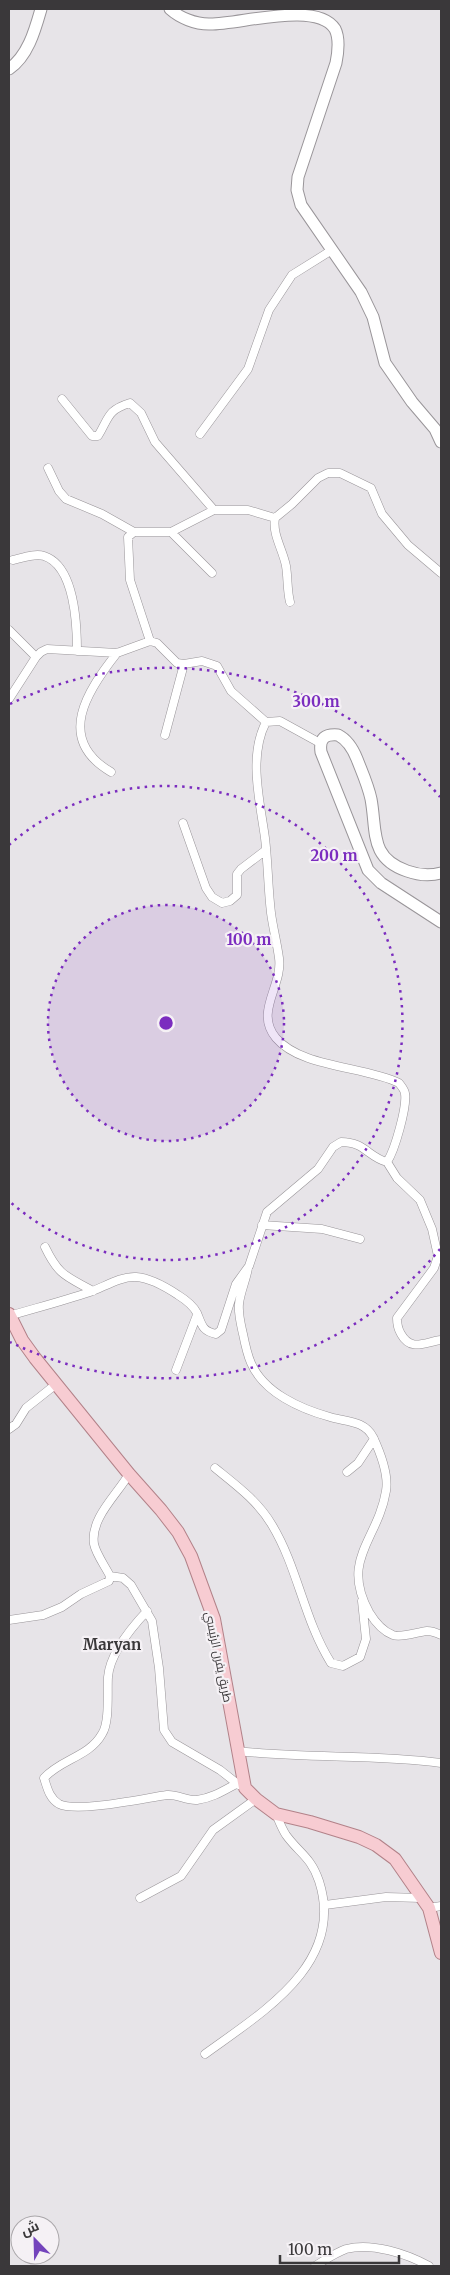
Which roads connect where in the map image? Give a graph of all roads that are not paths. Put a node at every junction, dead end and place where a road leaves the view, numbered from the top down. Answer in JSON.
{"nodes":[{"id":1,"x":41,"y":9,"type":"edge"},
{"id":2,"x":170,"y":9,"type":"edge"},
{"id":3,"x":307,"y":11,"type":"edge"},
{"id":4,"x":9,"y":69,"type":"edge"},
{"id":5,"x":332,"y":250,"type":"junction"},
{"id":6,"x":62,"y":399,"type":"dead end"},
{"id":7,"x":200,"y":434,"type":"dead end"},
{"id":8,"x":441,"y":442,"type":"edge"},
{"id":9,"x":48,"y":468,"type":"dead end"},
{"id":10,"x":214,"y":510,"type":"junction"},
{"id":11,"x":274,"y":518,"type":"junction"},
{"id":12,"x":134,"y":532,"type":"junction"},
{"id":13,"x":171,"y":532,"type":"junction"},
{"id":14,"x":13,"y":560,"type":"dead end"},
{"id":15,"x":212,"y":573,"type":"dead end"},
{"id":16,"x":441,"y":573,"type":"edge"},
{"id":17,"x":290,"y":602,"type":"dead end"},
{"id":18,"x":9,"y":630,"type":"edge"},
{"id":19,"x":150,"y":641,"type":"junction"},
{"id":20,"x":77,"y":652,"type":"junction"},
{"id":21,"x":117,"y":653,"type":"junction"},
{"id":22,"x":36,"y":657,"type":"junction"},
{"id":23,"x":184,"y":664,"type":"junction"},
{"id":24,"x":9,"y":699,"type":"edge"},
{"id":25,"x":266,"y":722,"type":"junction"},
{"id":26,"x":165,"y":735,"type":"dead end"},
{"id":27,"x":320,"y":743,"type":"junction"},
{"id":28,"x":111,"y":772,"type":"dead end"},
{"id":29,"x":183,"y":823,"type":"dead end"},
{"id":30,"x":266,"y":850,"type":"junction"},
{"id":31,"x":441,"y":873,"type":"edge"},
{"id":32,"x":441,"y":922,"type":"edge"},
{"id":33,"x":387,"y":1162,"type":"junction"},
{"id":34,"x":262,"y":1225,"type":"junction"},
{"id":35,"x":360,"y":1239,"type":"dead end"},
{"id":36,"x":45,"y":1248,"type":"dead end"},
{"id":37,"x":249,"y":1266,"type":"junction"},
{"id":38,"x":92,"y":1291,"type":"junction"},
{"id":39,"x":9,"y":1315,"type":"edge"},
{"id":40,"x":197,"y":1315,"type":"junction"},
{"id":41,"x":441,"y":1340,"type":"edge"},
{"id":42,"x":176,"y":1370,"type":"dead end"},
{"id":43,"x":55,"y":1385,"type":"junction"},
{"id":44,"x":9,"y":1428,"type":"edge"},
{"id":45,"x":374,"y":1440,"type":"junction"},
{"id":46,"x":215,"y":1468,"type":"dead end"},
{"id":47,"x":347,"y":1472,"type":"dead end"},
{"id":48,"x":129,"y":1474,"type":"junction"},
{"id":49,"x":110,"y":1576,"type":"junction"},
{"id":50,"x":362,"y":1599,"type":"junction"},
{"id":51,"x":147,"y":1611,"type":"junction"},
{"id":52,"x":9,"y":1620,"type":"edge"},
{"id":53,"x":441,"y":1635,"type":"edge"},
{"id":54,"x":238,"y":1751,"type":"junction"},
{"id":55,"x":441,"y":1763,"type":"edge"},
{"id":56,"x":240,"y":1786,"type":"junction"},
{"id":57,"x":256,"y":1799,"type":"junction"},
{"id":58,"x":276,"y":1814,"type":"junction"},
{"id":59,"x":140,"y":1898,"type":"dead end"},
{"id":60,"x":430,"y":1904,"type":"edge"},
{"id":61,"x":325,"y":1905,"type":"junction"},
{"id":62,"x":441,"y":1953,"type":"edge"},
{"id":63,"x":205,"y":2054,"type":"dead end"},
{"id":64,"x":315,"y":2266,"type":"edge"},
{"id":65,"x":429,"y":2266,"type":"edge"}],
"edges":[{"from":1,"to":4,"type":"street"},
{"from":2,"to":3,"type":"street"},
{"from":3,"to":5,"type":"street"},
{"from":5,"to":7,"type":"street"},
{"from":5,"to":8,"type":"street"},
{"from":6,"to":10,"type":"street"},
{"from":9,"to":12,"type":"street"},
{"from":10,"to":11,"type":"street"},
{"from":10,"to":13,"type":"street"},
{"from":11,"to":16,"type":"street"},
{"from":11,"to":17,"type":"street"},
{"from":12,"to":13,"type":"street"},
{"from":12,"to":19,"type":"street"},
{"from":13,"to":15,"type":"street"},
{"from":14,"to":20,"type":"street"},
{"from":18,"to":22,"type":"street"},
{"from":19,"to":21,"type":"street"},
{"from":19,"to":23,"type":"street"},
{"from":20,"to":21,"type":"street"},
{"from":20,"to":22,"type":"street"},
{"from":21,"to":28,"type":"street"},
{"from":22,"to":24,"type":"street"},
{"from":23,"to":25,"type":"street"},
{"from":23,"to":26,"type":"street"},
{"from":25,"to":27,"type":"street"},
{"from":25,"to":30,"type":"street"},
{"from":27,"to":31,"type":"street"},
{"from":27,"to":32,"type":"street"},
{"from":29,"to":30,"type":"street"},
{"from":30,"to":33,"type":"street"},
{"from":33,"to":34,"type":"street"},
{"from":33,"to":41,"type":"street"},
{"from":34,"to":35,"type":"street"},
{"from":34,"to":37,"type":"street"},
{"from":36,"to":38,"type":"street"},
{"from":37,"to":40,"type":"street"},
{"from":37,"to":45,"type":"street"},
{"from":38,"to":39,"type":"street"},
{"from":38,"to":40,"type":"street"},
{"from":39,"to":43,"type":"main road","name":"طريق يفرن الرئيسي"},
{"from":40,"to":42,"type":"street"},
{"from":43,"to":44,"type":"street"},
{"from":43,"to":48,"type":"main road","name":"طريق يفرن الرئيسي"},
{"from":45,"to":47,"type":"street"},
{"from":45,"to":50,"type":"street"},
{"from":46,"to":50,"type":"street"},
{"from":48,"to":49,"type":"street"},
{"from":48,"to":54,"type":"main road","name":"طريق يفرن الرئيسي"},
{"from":49,"to":51,"type":"street"},
{"from":49,"to":52,"type":"street"},
{"from":50,"to":53,"type":"street"},
{"from":51,"to":56,"type":"street"},
{"from":51,"to":56,"type":"street"},
{"from":54,"to":55,"type":"street"},
{"from":54,"to":56,"type":"main road","name":"طريق يفرن الرئيسي"},
{"from":56,"to":57,"type":"main road"},
{"from":57,"to":58,"type":"main road"},
{"from":57,"to":59,"type":"street"},
{"from":58,"to":60,"type":"main road"},
{"from":58,"to":61,"type":"street"},
{"from":60,"to":61,"type":"street"},
{"from":60,"to":62,"type":"main road"},
{"from":61,"to":63,"type":"street"},
{"from":64,"to":65,"type":"street"}]}
